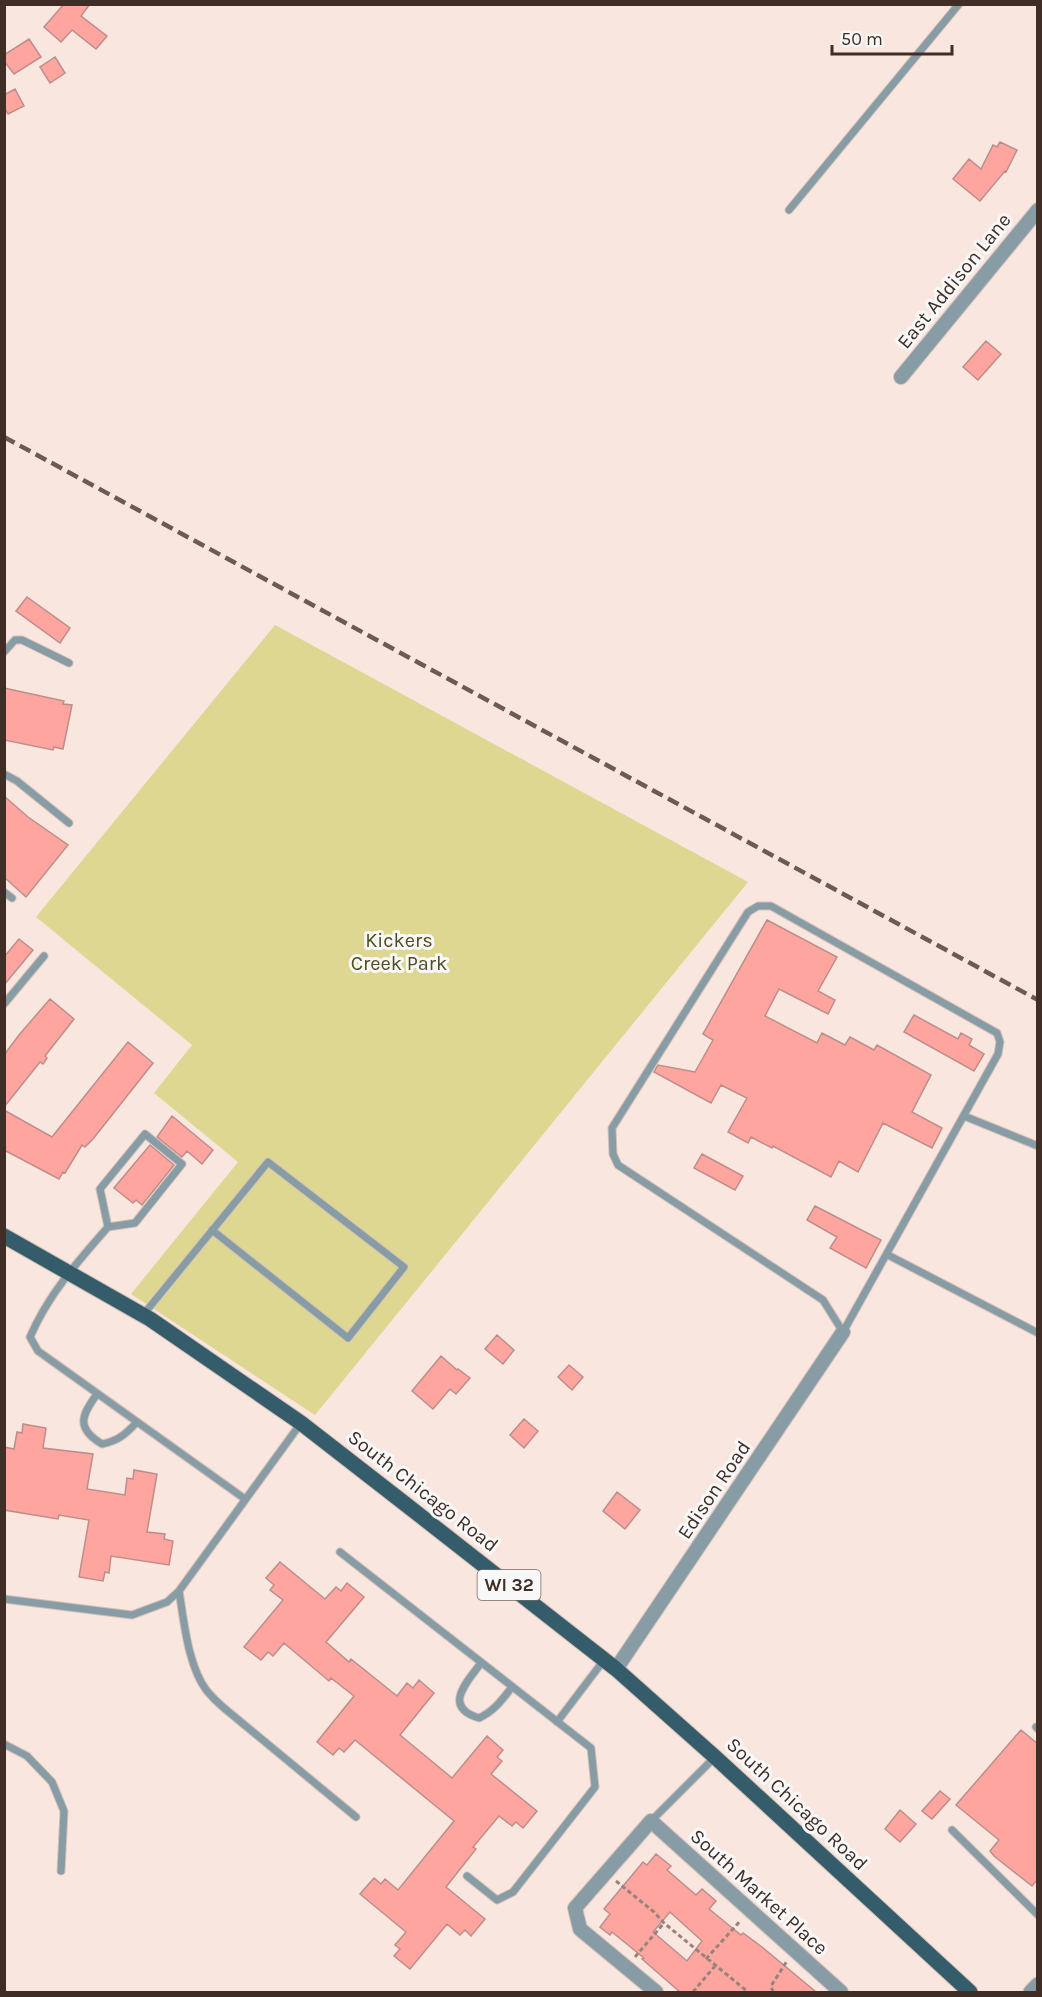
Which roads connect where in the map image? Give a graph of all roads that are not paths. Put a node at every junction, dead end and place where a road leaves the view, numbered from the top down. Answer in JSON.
{"nodes":[{"id":1,"x":958,"y":4,"type":"edge"},
{"id":2,"x":789,"y":210,"type":"dead end"},
{"id":3,"x":1038,"y":210,"type":"edge"},
{"id":4,"x":901,"y":377,"type":"dead end"},
{"id":5,"x":4,"y":652,"type":"edge"},
{"id":6,"x":69,"y":663,"type":"dead end"},
{"id":7,"x":4,"y":774,"type":"edge"},
{"id":8,"x":69,"y":823,"type":"dead end"},
{"id":9,"x":4,"y":892,"type":"edge"},
{"id":10,"x":12,"y":898,"type":"dead end"},
{"id":11,"x":44,"y":956,"type":"dead end"},
{"id":12,"x":4,"y":1004,"type":"edge"},
{"id":13,"x":964,"y":1116,"type":"junction"},
{"id":14,"x":1038,"y":1146,"type":"edge"},
{"id":15,"x":108,"y":1227,"type":"junction"},
{"id":16,"x":212,"y":1230,"type":"junction"},
{"id":17,"x":4,"y":1236,"type":"edge"},
{"id":18,"x":888,"y":1255,"type":"junction"},
{"id":19,"x":68,"y":1272,"type":"junction"},
{"id":20,"x":143,"y":1315,"type":"junction"},
{"id":21,"x":843,"y":1332,"type":"junction"},
{"id":22,"x":1038,"y":1333,"type":"edge"},
{"id":23,"x":97,"y":1394,"type":"junction"},
{"id":24,"x":137,"y":1422,"type":"junction"},
{"id":25,"x":301,"y":1423,"type":"junction"},
{"id":26,"x":245,"y":1499,"type":"junction"},
{"id":27,"x":340,"y":1552,"type":"dead end"},
{"id":28,"x":179,"y":1591,"type":"junction"},
{"id":29,"x":4,"y":1599,"type":"edge"},
{"id":30,"x":481,"y":1663,"type":"junction"},
{"id":31,"x":610,"y":1665,"type":"junction"},
{"id":32,"x":512,"y":1687,"type":"junction"},
{"id":33,"x":557,"y":1722,"type":"junction"},
{"id":34,"x":4,"y":1744,"type":"edge"},
{"id":35,"x":715,"y":1757,"type":"junction"},
{"id":36,"x":356,"y":1817,"type":"dead end"},
{"id":37,"x":651,"y":1821,"type":"junction"},
{"id":38,"x":952,"y":1830,"type":"dead end"},
{"id":39,"x":61,"y":1871,"type":"dead end"},
{"id":40,"x":467,"y":1876,"type":"dead end"},
{"id":41,"x":1038,"y":1915,"type":"edge"},
{"id":42,"x":1038,"y":1985,"type":"edge"},
{"id":43,"x":656,"y":1992,"type":"edge"},
{"id":44,"x":841,"y":1992,"type":"edge"},
{"id":45,"x":970,"y":1992,"type":"edge"},
{"id":46,"x":1031,"y":1992,"type":"edge"}],
"edges":[{"from":1,"to":2,"type":"lane"},
{"from":3,"to":4,"type":"street","name":"East Addison Lane"},
{"from":5,"to":6,"type":"lane"},
{"from":7,"to":8,"type":"lane"},
{"from":9,"to":10,"type":"lane"},
{"from":11,"to":12,"type":"lane"},
{"from":13,"to":14,"type":"lane"},
{"from":13,"to":18,"type":"lane"},
{"from":13,"to":21,"type":"lane"},
{"from":15,"to":15,"type":"lane"},
{"from":15,"to":19,"type":"lane"},
{"from":16,"to":16,"type":"lane"},
{"from":16,"to":20,"type":"lane"},
{"from":17,"to":19,"type":"main road","name":"South Chicago Road","number":"WI 32"},
{"from":18,"to":21,"type":"lane"},
{"from":18,"to":22,"type":"lane"},
{"from":19,"to":20,"type":"main road","name":"South Chicago Road","number":"WI 32"},
{"from":19,"to":23,"type":"lane"},
{"from":20,"to":25,"type":"main road","name":"South Chicago Road","number":"WI 32"},
{"from":21,"to":31,"type":"street","name":"Edison Road"},
{"from":23,"to":24,"type":"lane"},
{"from":23,"to":24,"type":"lane"},
{"from":24,"to":26,"type":"lane"},
{"from":25,"to":26,"type":"lane"},
{"from":25,"to":31,"type":"main road","name":"South Chicago Road","number":"WI 32"},
{"from":26,"to":28,"type":"lane"},
{"from":27,"to":30,"type":"lane"},
{"from":28,"to":29,"type":"lane"},
{"from":28,"to":36,"type":"lane"},
{"from":30,"to":32,"type":"lane"},
{"from":30,"to":32,"type":"lane"},
{"from":31,"to":33,"type":"lane"},
{"from":31,"to":35,"type":"main road","name":"South Chicago Road","number":"WI 32"},
{"from":32,"to":33,"type":"lane"},
{"from":33,"to":40,"type":"lane"},
{"from":34,"to":39,"type":"lane"},
{"from":35,"to":37,"type":"lane"},
{"from":35,"to":45,"type":"main road","name":"South Chicago Road","number":"WI 32"},
{"from":37,"to":43,"type":"street"},
{"from":37,"to":44,"type":"street","name":"South Market Place"},
{"from":38,"to":41,"type":"lane"},
{"from":42,"to":46,"type":"street"}]}
